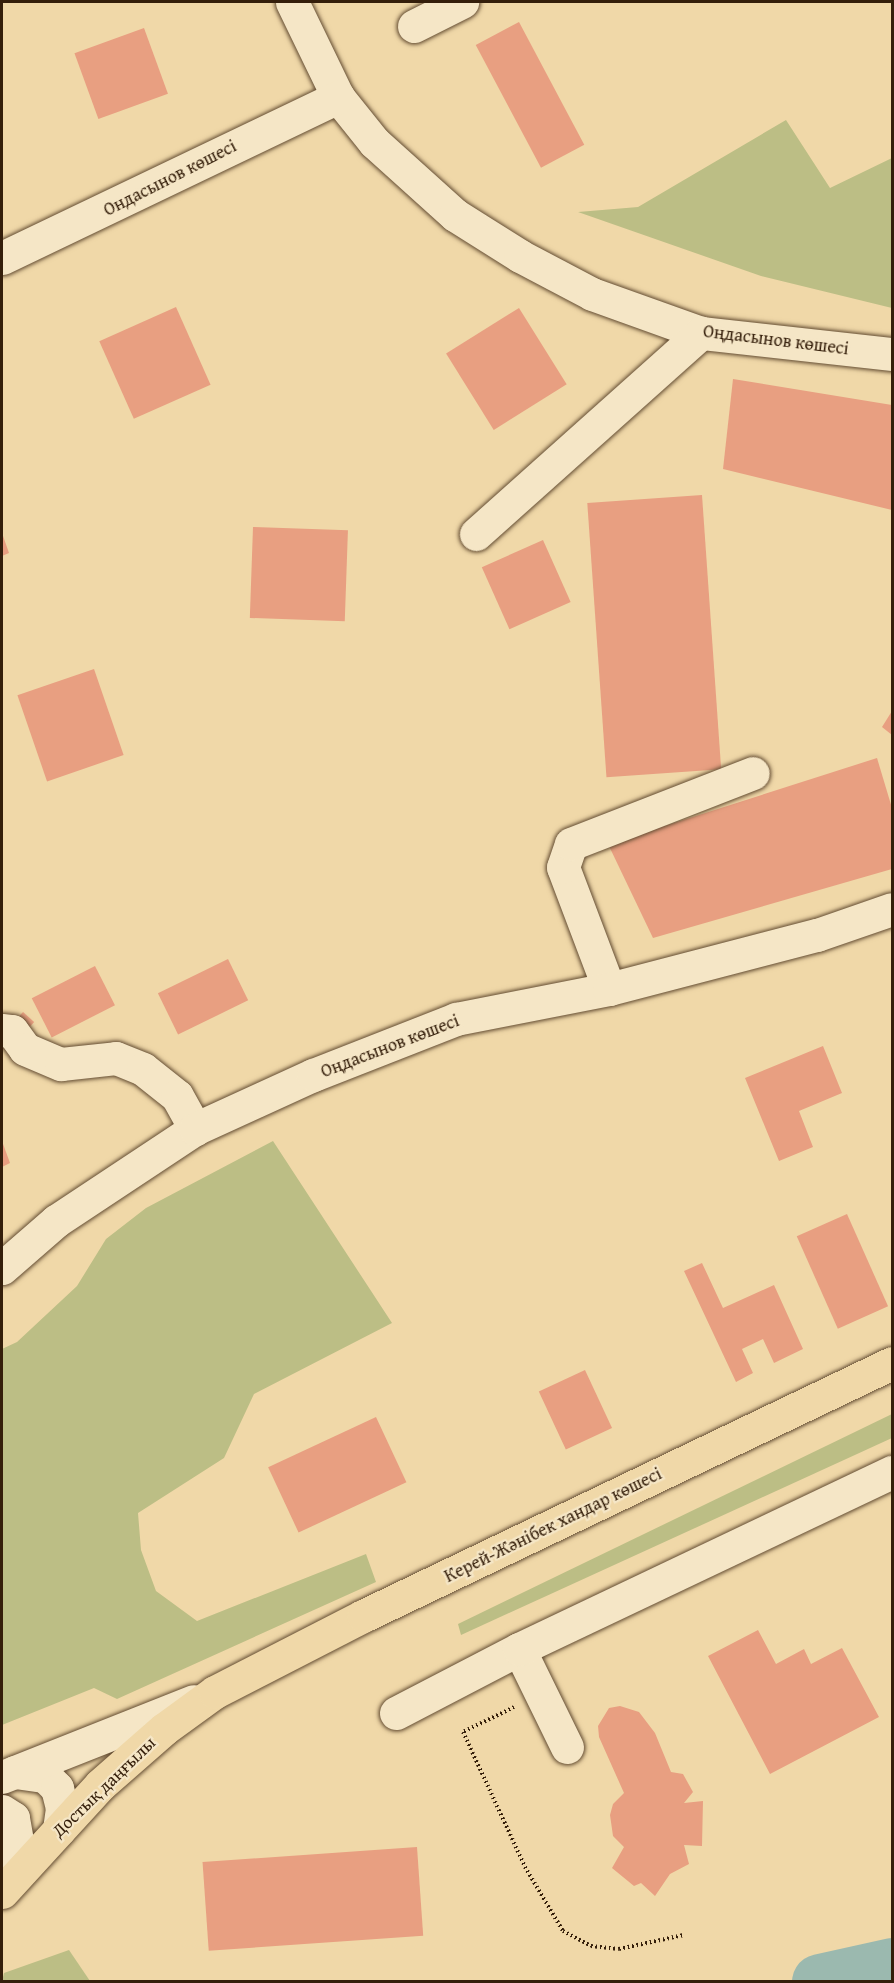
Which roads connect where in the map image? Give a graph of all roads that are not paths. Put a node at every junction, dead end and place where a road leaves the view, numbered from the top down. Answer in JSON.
{"nodes":[{"id":1,"x":292,"y":2,"type":"edge"},
{"id":2,"x":462,"y":2,"type":"edge"},
{"id":3,"x":414,"y":26,"type":"dead end"},
{"id":4,"x":338,"y":97,"type":"junction"},
{"id":5,"x":2,"y":258,"type":"edge"},
{"id":6,"x":701,"y":333,"type":"junction"},
{"id":7,"x":892,"y":354,"type":"edge"},
{"id":8,"x":476,"y":534,"type":"dead end"},
{"id":9,"x":753,"y":773,"type":"dead end"},
{"id":10,"x":892,"y":909,"type":"edge"},
{"id":11,"x":609,"y":990,"type":"junction"},
{"id":12,"x":10,"y":1042,"type":"edge"},
{"id":13,"x":195,"y":1129,"type":"junction"},
{"id":14,"x":2,"y":1268,"type":"edge"},
{"id":15,"x":892,"y":1363,"type":"edge"},
{"id":16,"x":892,"y":1472,"type":"edge"},
{"id":17,"x":519,"y":1649,"type":"junction"},
{"id":18,"x":215,"y":1692,"type":"junction"},
{"id":19,"x":396,"y":1713,"type":"dead end"},
{"id":20,"x":567,"y":1747,"type":"dead end"},
{"id":21,"x":8,"y":1774,"type":"edge"},
{"id":22,"x":2,"y":1811,"type":"edge"},
{"id":23,"x":59,"y":1830,"type":"junction"},
{"id":24,"x":2,"y":1886,"type":"edge"},
{"id":25,"x":2,"y":1892,"type":"edge"}],
"edges":[{"from":1,"to":4,"type":"street","name":"Оңдасынов көшесі"},
{"from":2,"to":3,"type":"street"},
{"from":4,"to":5,"type":"street","name":"Ондасынов көшесі"},
{"from":4,"to":6,"type":"street","name":"Оңдасынов көшесі"},
{"from":6,"to":7,"type":"street","name":"Оңдасынов көшесі"},
{"from":6,"to":8,"type":"street"},
{"from":9,"to":11,"type":"street"},
{"from":10,"to":11,"type":"street","name":"Оңдасынов көшесі"},
{"from":11,"to":13,"type":"street","name":"Оңдасынов көшесі"},
{"from":12,"to":13,"type":"street"},
{"from":13,"to":14,"type":"street","name":"Оңдасынов көшесі"},
{"from":15,"to":18,"type":"main road","name":"Керей-Жәнібек хандар көшесі"},
{"from":16,"to":17,"type":"street"},
{"from":17,"to":19,"type":"street"},
{"from":17,"to":20,"type":"street"},
{"from":18,"to":21,"type":"street"},
{"from":18,"to":23,"type":"main road","name":"Достық даңғылы"},
{"from":21,"to":23,"type":"street"},
{"from":22,"to":24,"type":"street"},
{"from":23,"to":25,"type":"main road","name":"Достық даңғылы"}]}
